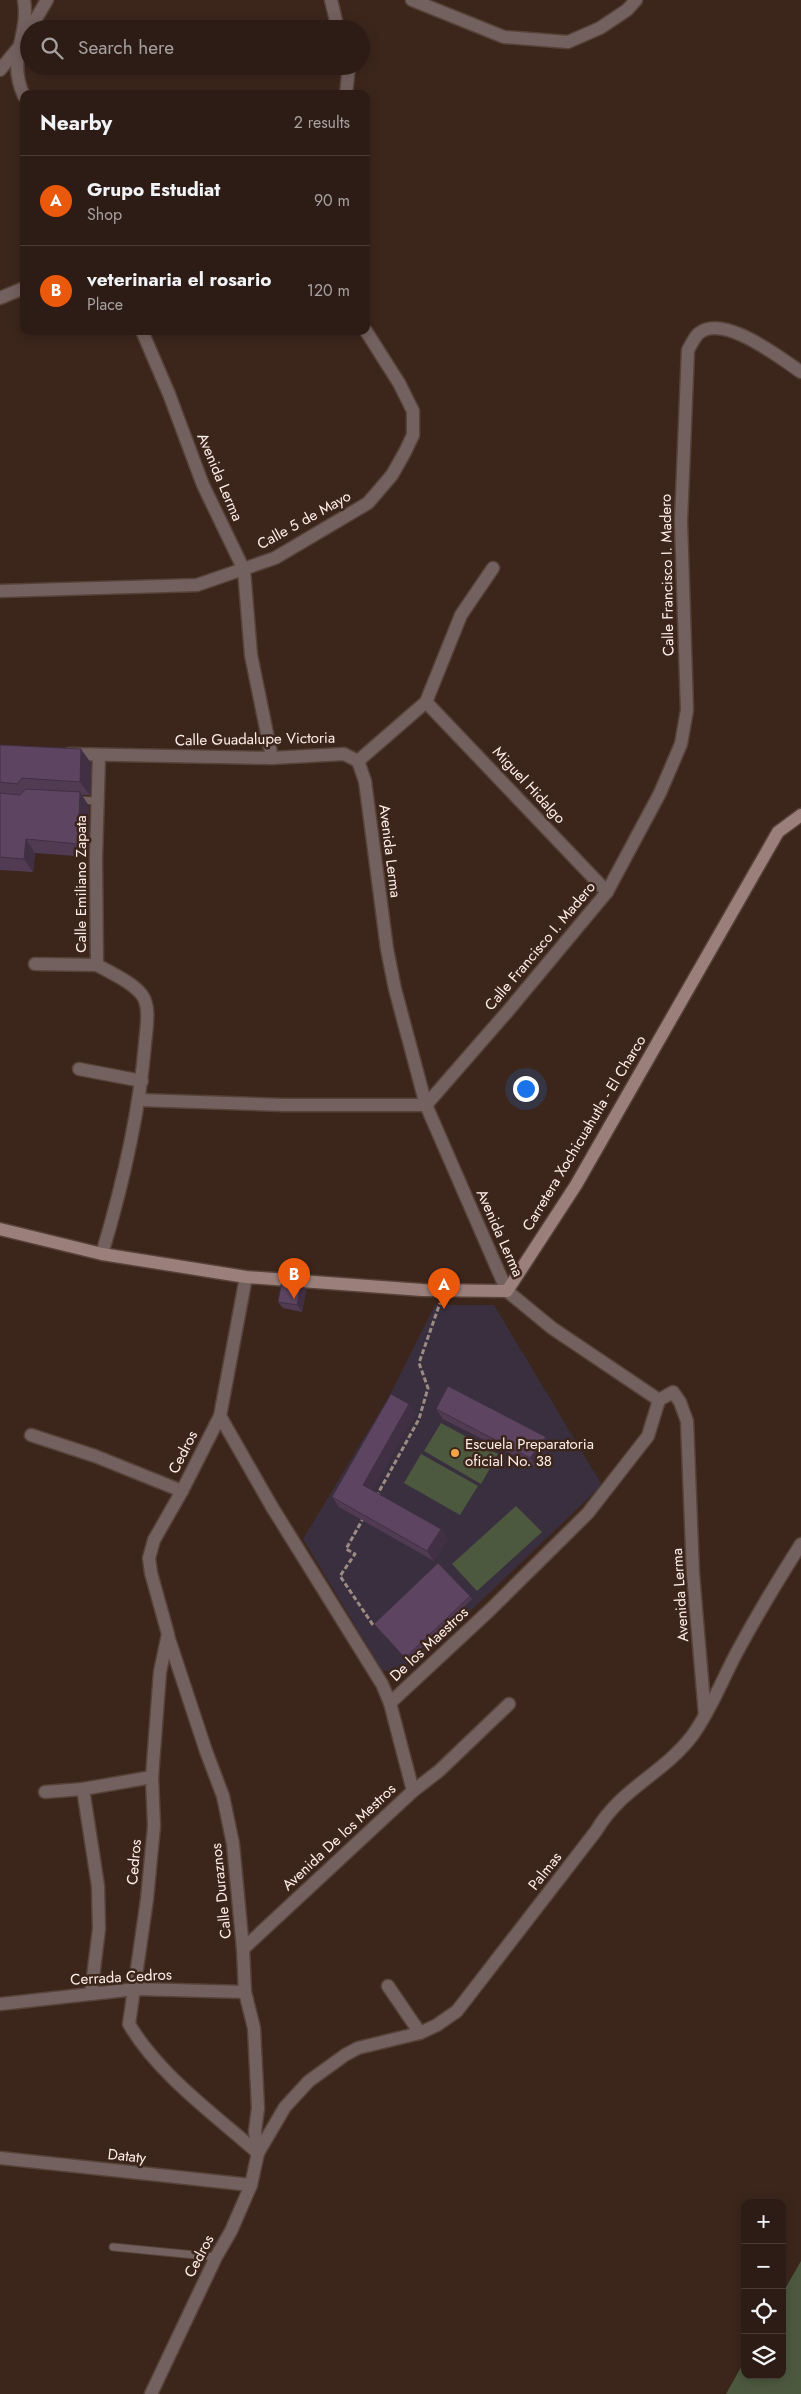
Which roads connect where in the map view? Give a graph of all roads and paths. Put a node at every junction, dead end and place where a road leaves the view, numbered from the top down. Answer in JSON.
{"nodes":[{"id":1,"x":24,"y":0,"type":"edge"},
{"id":2,"x":47,"y":0,"type":"edge"},
{"id":3,"x":331,"y":0,"type":"edge"},
{"id":4,"x":412,"y":0,"type":"edge"},
{"id":5,"x":636,"y":0,"type":"edge"},
{"id":6,"x":25,"y":20,"type":"edge"},
{"id":7,"x":35,"y":20,"type":"edge"},
{"id":8,"x":336,"y":20,"type":"edge"},
{"id":9,"x":20,"y":42,"type":"edge"},
{"id":10,"x":19,"y":46,"type":"junction"},
{"id":11,"x":0,"y":70,"type":"edge"},
{"id":12,"x":348,"y":75,"type":"edge"},
{"id":13,"x":22,"y":90,"type":"edge"},
{"id":14,"x":346,"y":90,"type":"edge"},
{"id":15,"x":20,"y":290,"type":"edge"},
{"id":16,"x":0,"y":298,"type":"edge"},
{"id":17,"x":144,"y":335,"type":"edge"},
{"id":18,"x":369,"y":335,"type":"edge"},
{"id":19,"x":801,"y":372,"type":"edge"},
{"id":20,"x":493,"y":568,"type":"dead end"},
{"id":21,"x":244,"y":570,"type":"junction"},
{"id":22,"x":0,"y":591,"type":"edge"},
{"id":23,"x":426,"y":702,"type":"junction"},
{"id":24,"x":60,"y":753,"type":"edge"},
{"id":25,"x":100,"y":756,"type":"junction"},
{"id":26,"x":272,"y":758,"type":"junction"},
{"id":27,"x":358,"y":761,"type":"junction"},
{"id":28,"x":70,"y":799,"type":"edge"},
{"id":29,"x":98,"y":801,"type":"junction"},
{"id":30,"x":801,"y":815,"type":"edge"},
{"id":31,"x":607,"y":892,"type":"junction"},
{"id":32,"x":35,"y":964,"type":"dead end"},
{"id":33,"x":97,"y":965,"type":"junction"},
{"id":34,"x":78,"y":1069,"type":"dead end"},
{"id":35,"x":142,"y":1081,"type":"junction"},
{"id":36,"x":140,"y":1100,"type":"junction"},
{"id":37,"x":426,"y":1105,"type":"junction"},
{"id":38,"x":0,"y":1229,"type":"edge"},
{"id":39,"x":102,"y":1254,"type":"junction"},
{"id":40,"x":246,"y":1277,"type":"junction"},
{"id":41,"x":444,"y":1291,"type":"junction"},
{"id":42,"x":507,"y":1291,"type":"junction"},
{"id":43,"x":659,"y":1400,"type":"junction"},
{"id":44,"x":220,"y":1416,"type":"junction"},
{"id":45,"x":31,"y":1435,"type":"dead end"},
{"id":46,"x":182,"y":1491,"type":"junction"},
{"id":47,"x":373,"y":1501,"type":"edge"},
{"id":48,"x":368,"y":1510,"type":"edge"},
{"id":49,"x":801,"y":1544,"type":"edge"},
{"id":50,"x":373,"y":1625,"type":"edge"},
{"id":51,"x":168,"y":1634,"type":"junction"},
{"id":52,"x":390,"y":1703,"type":"junction"},
{"id":53,"x":509,"y":1704,"type":"dead end"},
{"id":54,"x":705,"y":1717,"type":"junction"},
{"id":55,"x":152,"y":1777,"type":"junction"},
{"id":56,"x":82,"y":1790,"type":"junction"},
{"id":57,"x":413,"y":1791,"type":"junction"},
{"id":58,"x":45,"y":1792,"type":"dead end"},
{"id":59,"x":244,"y":1949,"type":"junction"},
{"id":60,"x":388,"y":1986,"type":"dead end"},
{"id":61,"x":136,"y":1989,"type":"junction"},
{"id":62,"x":245,"y":1992,"type":"junction"},
{"id":63,"x":91,"y":1993,"type":"junction"},
{"id":64,"x":0,"y":2004,"type":"edge"},
{"id":65,"x":420,"y":2033,"type":"junction"},
{"id":66,"x":258,"y":2153,"type":"junction"},
{"id":67,"x":0,"y":2158,"type":"edge"},
{"id":68,"x":251,"y":2185,"type":"junction"},
{"id":69,"x":112,"y":2246,"type":"dead end"},
{"id":70,"x":216,"y":2257,"type":"junction"},
{"id":71,"x":151,"y":2394,"type":"edge"}],
"edges":[{"from":1,"to":6,"type":"street"},
{"from":2,"to":7,"type":"street"},
{"from":3,"to":8,"type":"street"},
{"from":4,"to":5,"type":"street"},
{"from":9,"to":10,"type":"street"},
{"from":10,"to":11,"type":"street"},
{"from":10,"to":13,"type":"street"},
{"from":12,"to":14,"type":"street"},
{"from":15,"to":16,"type":"street"},
{"from":17,"to":21,"type":"street","name":"Avenida Lerma"},
{"from":18,"to":21,"type":"street","name":"Calle 5 de Mayo"},
{"from":19,"to":31,"type":"street","name":"Calle Francisco I. Madero"},
{"from":20,"to":23,"type":"street"},
{"from":21,"to":22,"type":"street","name":"Calle 5 de Mayo"},
{"from":21,"to":26,"type":"street","name":"Avenida Lerma"},
{"from":23,"to":27,"type":"street"},
{"from":23,"to":31,"type":"street","name":"Miguel Hidalgo"},
{"from":24,"to":25,"type":"street","name":"Calle Guadalupe Victoria"},
{"from":25,"to":26,"type":"street","name":"Calle Guadalupe Victoria"},
{"from":25,"to":29,"type":"street","name":"Calle Emiliano Zapata"},
{"from":26,"to":27,"type":"street","name":"Calle Guadalupe Victoria"},
{"from":27,"to":37,"type":"street","name":"Avenida Lerma"},
{"from":28,"to":29,"type":"lane"},
{"from":29,"to":33,"type":"street","name":"Calle Emiliano Zapata"},
{"from":30,"to":42,"type":"main road","name":"Carretera Xochicuahutla - El Charco"},
{"from":31,"to":37,"type":"street","name":"Calle Francisco I. Madero"},
{"from":32,"to":33,"type":"street"},
{"from":33,"to":35,"type":"street","name":"Calle Emiliano Zapata"},
{"from":34,"to":35,"type":"street"},
{"from":35,"to":36,"type":"street","name":"Calle Emiliano Zapata"},
{"from":36,"to":37,"type":"street"},
{"from":36,"to":39,"type":"street","name":"Calle Emiliano Zapata"},
{"from":37,"to":42,"type":"street","name":"Avenida Lerma"},
{"from":38,"to":39,"type":"main road"},
{"from":39,"to":40,"type":"main road"},
{"from":40,"to":41,"type":"main road"},
{"from":40,"to":44,"type":"street","name":"Cedros"},
{"from":41,"to":42,"type":"main road"},
{"from":41,"to":47,"type":"path"},
{"from":42,"to":43,"type":"street","name":"Avenida Lerma"},
{"from":43,"to":52,"type":"street","name":"De los Maestros"},
{"from":43,"to":54,"type":"street","name":"Avenida Lerma"},
{"from":44,"to":46,"type":"street","name":"Cedros"},
{"from":44,"to":52,"type":"street","name":"De los Maestros"},
{"from":45,"to":46,"type":"street"},
{"from":46,"to":51,"type":"street","name":"Cedros"},
{"from":48,"to":50,"type":"path"},
{"from":49,"to":54,"type":"street","name":"Palmas"},
{"from":51,"to":55,"type":"street","name":"Cedros"},
{"from":51,"to":59,"type":"street","name":"Calle Duraznos"},
{"from":52,"to":57,"type":"street","name":"Avenida De los Mestros"},
{"from":53,"to":57,"type":"street"},
{"from":54,"to":65,"type":"street","name":"Palmas"},
{"from":55,"to":56,"type":"street"},
{"from":55,"to":61,"type":"street","name":"Cedros"},
{"from":56,"to":58,"type":"street"},
{"from":56,"to":63,"type":"street"},
{"from":57,"to":59,"type":"street","name":"Avenida De los Mestros"},
{"from":59,"to":62,"type":"street","name":"Calle Duraznos"},
{"from":60,"to":65,"type":"street"},
{"from":61,"to":62,"type":"street","name":"Cerrada Cedros"},
{"from":61,"to":63,"type":"street","name":"Cerrada Cedros"},
{"from":61,"to":66,"type":"street","name":"Cedros"},
{"from":62,"to":66,"type":"street","name":"Calle Duraznos"},
{"from":63,"to":64,"type":"street","name":"Cerrada Cedros"},
{"from":65,"to":66,"type":"street","name":"Palmas"},
{"from":66,"to":68,"type":"street","name":"Cedros"},
{"from":67,"to":68,"type":"street","name":"Dataty"},
{"from":68,"to":70,"type":"street","name":"Cedros"},
{"from":69,"to":70,"type":"lane"},
{"from":70,"to":71,"type":"street","name":"Cedros"}]}
